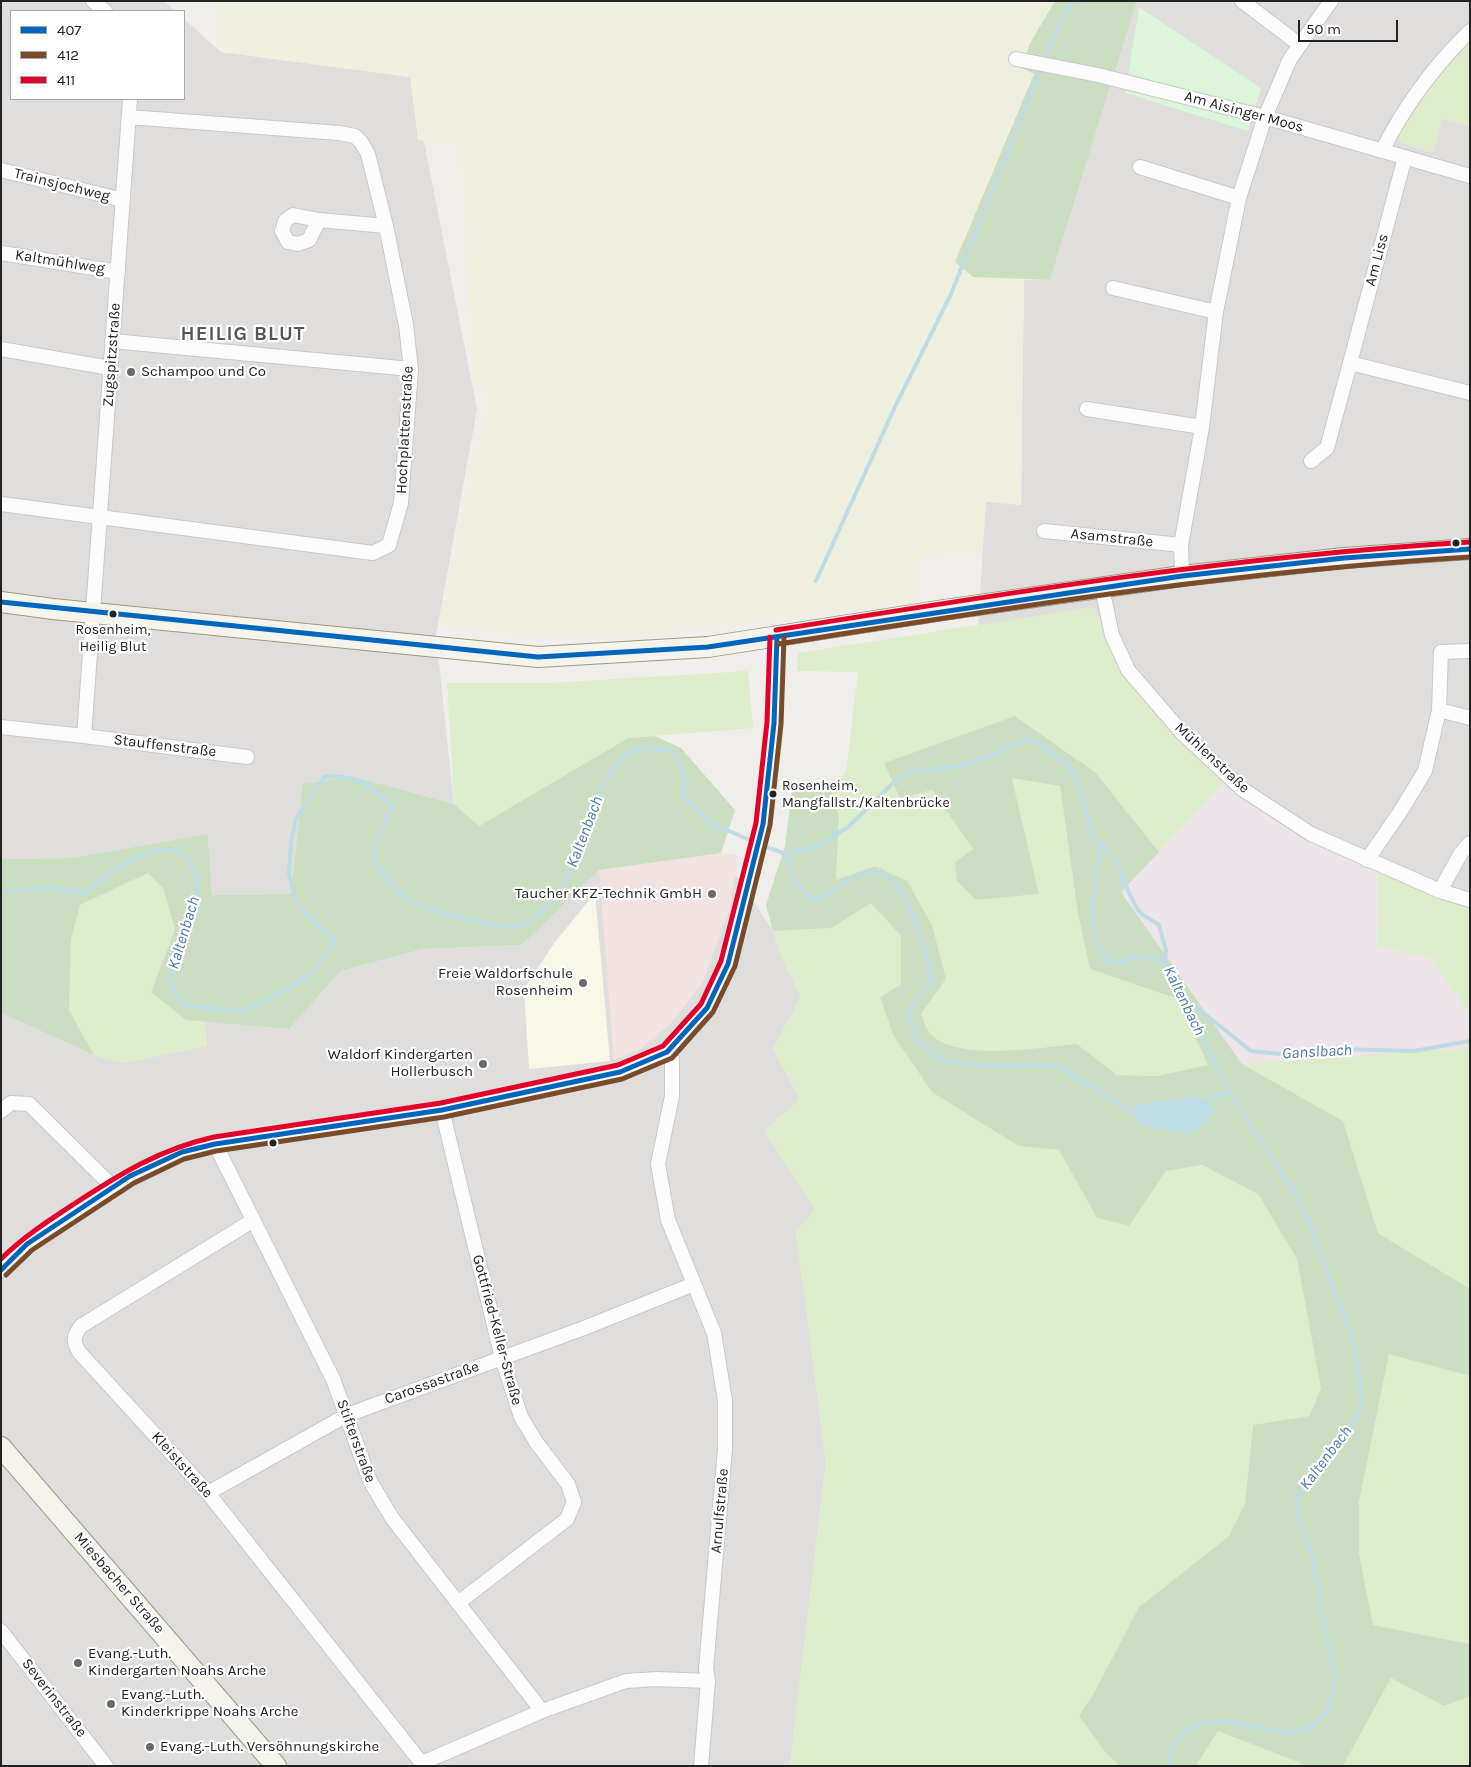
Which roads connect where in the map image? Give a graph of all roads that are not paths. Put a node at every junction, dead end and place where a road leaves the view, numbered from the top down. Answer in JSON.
{"nodes":[{"id":1,"x":93,"y":1,"type":"edge"},
{"id":2,"x":1242,"y":1,"type":"edge"},
{"id":3,"x":1331,"y":1,"type":"edge"},
{"id":4,"x":104,"y":10,"type":"edge"},
{"id":5,"x":1470,"y":31,"type":"edge"},
{"id":6,"x":1300,"y":45,"type":"junction"},
{"id":7,"x":1016,"y":59,"type":"dead end"},
{"id":8,"x":130,"y":100,"type":"edge"},
{"id":9,"x":129,"y":117,"type":"junction"},
{"id":10,"x":1265,"y":117,"type":"junction"},
{"id":11,"x":1382,"y":151,"type":"junction"},
{"id":12,"x":1405,"y":158,"type":"junction"},
{"id":13,"x":1140,"y":167,"type":"dead end"},
{"id":14,"x":1,"y":170,"type":"edge"},
{"id":15,"x":1470,"y":176,"type":"edge"},
{"id":16,"x":1239,"y":198,"type":"junction"},
{"id":17,"x":123,"y":200,"type":"junction"},
{"id":18,"x":319,"y":220,"type":"dead end"},
{"id":19,"x":386,"y":226,"type":"junction"},
{"id":20,"x":1,"y":253,"type":"edge"},
{"id":21,"x":118,"y":272,"type":"junction"},
{"id":22,"x":1113,"y":288,"type":"dead end"},
{"id":23,"x":1216,"y":312,"type":"junction"},
{"id":24,"x":112,"y":341,"type":"junction"},
{"id":25,"x":1,"y":349,"type":"edge"},
{"id":26,"x":1350,"y":363,"type":"junction"},
{"id":27,"x":110,"y":368,"type":"junction"},
{"id":28,"x":410,"y":369,"type":"junction"},
{"id":29,"x":1470,"y":393,"type":"edge"},
{"id":30,"x":1087,"y":409,"type":"dead end"},
{"id":31,"x":1202,"y":427,"type":"junction"},
{"id":32,"x":1311,"y":461,"type":"dead end"},
{"id":33,"x":1,"y":504,"type":"edge"},
{"id":34,"x":100,"y":518,"type":"junction"},
{"id":35,"x":1044,"y":531,"type":"dead end"},
{"id":36,"x":1181,"y":545,"type":"junction"},
{"id":37,"x":1470,"y":549,"type":"edge"},
{"id":38,"x":1182,"y":576,"type":"junction"},
{"id":39,"x":1102,"y":588,"type":"junction"},
{"id":40,"x":1,"y":602,"type":"edge"},
{"id":41,"x":93,"y":612,"type":"junction"},
{"id":42,"x":777,"y":637,"type":"junction"},
{"id":43,"x":1470,"y":650,"type":"edge"},
{"id":44,"x":1438,"y":710,"type":"junction"},
{"id":45,"x":1470,"y":718,"type":"edge"},
{"id":46,"x":1,"y":727,"type":"edge"},
{"id":47,"x":84,"y":736,"type":"junction"},
{"id":48,"x":247,"y":757,"type":"dead end"},
{"id":49,"x":1470,"y":843,"type":"edge"},
{"id":50,"x":1366,"y":860,"type":"junction"},
{"id":51,"x":1440,"y":891,"type":"junction"},
{"id":52,"x":1470,"y":900,"type":"edge"},
{"id":53,"x":666,"y":1052,"type":"junction"},
{"id":54,"x":442,"y":1110,"type":"junction"},
{"id":55,"x":1,"y":1111,"type":"edge"},
{"id":56,"x":214,"y":1144,"type":"junction"},
{"id":57,"x":113,"y":1187,"type":"junction"},
{"id":58,"x":252,"y":1221,"type":"junction"},
{"id":59,"x":1,"y":1270,"type":"edge"},
{"id":60,"x":694,"y":1284,"type":"junction"},
{"id":61,"x":502,"y":1358,"type":"junction"},
{"id":62,"x":347,"y":1415,"type":"junction"},
{"id":63,"x":1,"y":1447,"type":"edge"},
{"id":64,"x":208,"y":1493,"type":"junction"},
{"id":65,"x":458,"y":1603,"type":"junction"},
{"id":66,"x":1,"y":1631,"type":"edge"},
{"id":67,"x":708,"y":1681,"type":"junction"},
{"id":68,"x":542,"y":1711,"type":"junction"},
{"id":69,"x":423,"y":1764,"type":"edge"},
{"id":70,"x":106,"y":1766,"type":"edge"},
{"id":71,"x":276,"y":1766,"type":"edge"},
{"id":72,"x":701,"y":1766,"type":"edge"}],
"edges":[{"from":1,"to":4,"type":"street"},
{"from":2,"to":6,"type":"street"},
{"from":3,"to":6,"type":"street"},
{"from":5,"to":11,"type":"street"},
{"from":6,"to":10,"type":"street"},
{"from":7,"to":10,"type":"street","name":"Am Aisinger Moos"},
{"from":8,"to":9,"type":"street","name":"Zugspitzstraße"},
{"from":9,"to":17,"type":"street","name":"Zugspitzstraße"},
{"from":9,"to":19,"type":"street","name":"Hochplattenstraße"},
{"from":10,"to":11,"type":"street","name":"Am Aisinger Moos"},
{"from":10,"to":16,"type":"street"},
{"from":11,"to":12,"type":"street","name":"Am Aisinger Moos"},
{"from":12,"to":15,"type":"street","name":"Am Aisinger Moos"},
{"from":12,"to":26,"type":"street","name":"Am Liss"},
{"from":13,"to":16,"type":"street"},
{"from":14,"to":17,"type":"street","name":"Trainsjochweg"},
{"from":16,"to":23,"type":"street"},
{"from":17,"to":21,"type":"street","name":"Zugspitzstraße"},
{"from":18,"to":19,"type":"street"},
{"from":19,"to":28,"type":"street","name":"Hochplattenstraße"},
{"from":20,"to":21,"type":"street","name":"Kaltmühlweg"},
{"from":21,"to":24,"type":"street","name":"Zugspitzstraße"},
{"from":22,"to":23,"type":"street"},
{"from":23,"to":31,"type":"street"},
{"from":24,"to":27,"type":"street","name":"Zugspitzstraße"},
{"from":24,"to":28,"type":"street"},
{"from":25,"to":27,"type":"street"},
{"from":26,"to":29,"type":"street"},
{"from":26,"to":32,"type":"street","name":"Am Liss"},
{"from":27,"to":34,"type":"street","name":"Zugspitzstraße"},
{"from":28,"to":34,"type":"street","name":"Hochplattenstraße"},
{"from":30,"to":31,"type":"street"},
{"from":31,"to":36,"type":"street"},
{"from":33,"to":34,"type":"street","name":"Hochplattenstraße"},
{"from":34,"to":41,"type":"street","name":"Zugspitzstraße"},
{"from":35,"to":36,"type":"street","name":"Asamstraße"},
{"from":36,"to":38,"type":"street"},
{"from":37,"to":38,"type":"main road"},
{"from":38,"to":39,"type":"main road"},
{"from":39,"to":42,"type":"main road"},
{"from":39,"to":50,"type":"street","name":"Mühlenstraße"},
{"from":40,"to":41,"type":"main road"},
{"from":41,"to":42,"type":"main road"},
{"from":41,"to":47,"type":"street"},
{"from":42,"to":53,"type":"street"},
{"from":43,"to":44,"type":"street"},
{"from":44,"to":45,"type":"street"},
{"from":44,"to":50,"type":"street"},
{"from":46,"to":47,"type":"street","name":"Stauffenstraße"},
{"from":47,"to":48,"type":"street","name":"Stauffenstraße"},
{"from":49,"to":51,"type":"street"},
{"from":50,"to":51,"type":"street","name":"Mühlenstraße"},
{"from":51,"to":52,"type":"street","name":"Mühlenstraße"},
{"from":53,"to":54,"type":"street"},
{"from":53,"to":60,"type":"street","name":"Arnulfstraße"},
{"from":54,"to":56,"type":"street"},
{"from":54,"to":61,"type":"street","name":"Gottfried-Keller-Straße"},
{"from":55,"to":57,"type":"street"},
{"from":56,"to":57,"type":"street"},
{"from":56,"to":58,"type":"street","name":"Stifterstraße"},
{"from":57,"to":59,"type":"street"},
{"from":58,"to":62,"type":"street","name":"Stifterstraße"},
{"from":58,"to":64,"type":"street","name":"Kleiststraße"},
{"from":60,"to":61,"type":"street","name":"Carossastraße"},
{"from":60,"to":67,"type":"street","name":"Arnulfstraße"},
{"from":61,"to":62,"type":"street","name":"Carossastraße"},
{"from":61,"to":65,"type":"street","name":"Gottfried-Keller-Straße"},
{"from":62,"to":64,"type":"street","name":"Carossastraße"},
{"from":62,"to":65,"type":"street","name":"Stifterstraße"},
{"from":63,"to":71,"type":"main road","name":"Miesbacher Straße"},
{"from":64,"to":69,"type":"street","name":"Kleiststraße"},
{"from":65,"to":68,"type":"street","name":"Stifterstraße"},
{"from":66,"to":70,"type":"street","name":"Severinstraße"},
{"from":67,"to":68,"type":"street"},
{"from":67,"to":72,"type":"street","name":"Arnulfstraße"},
{"from":68,"to":69,"type":"street"}]}
